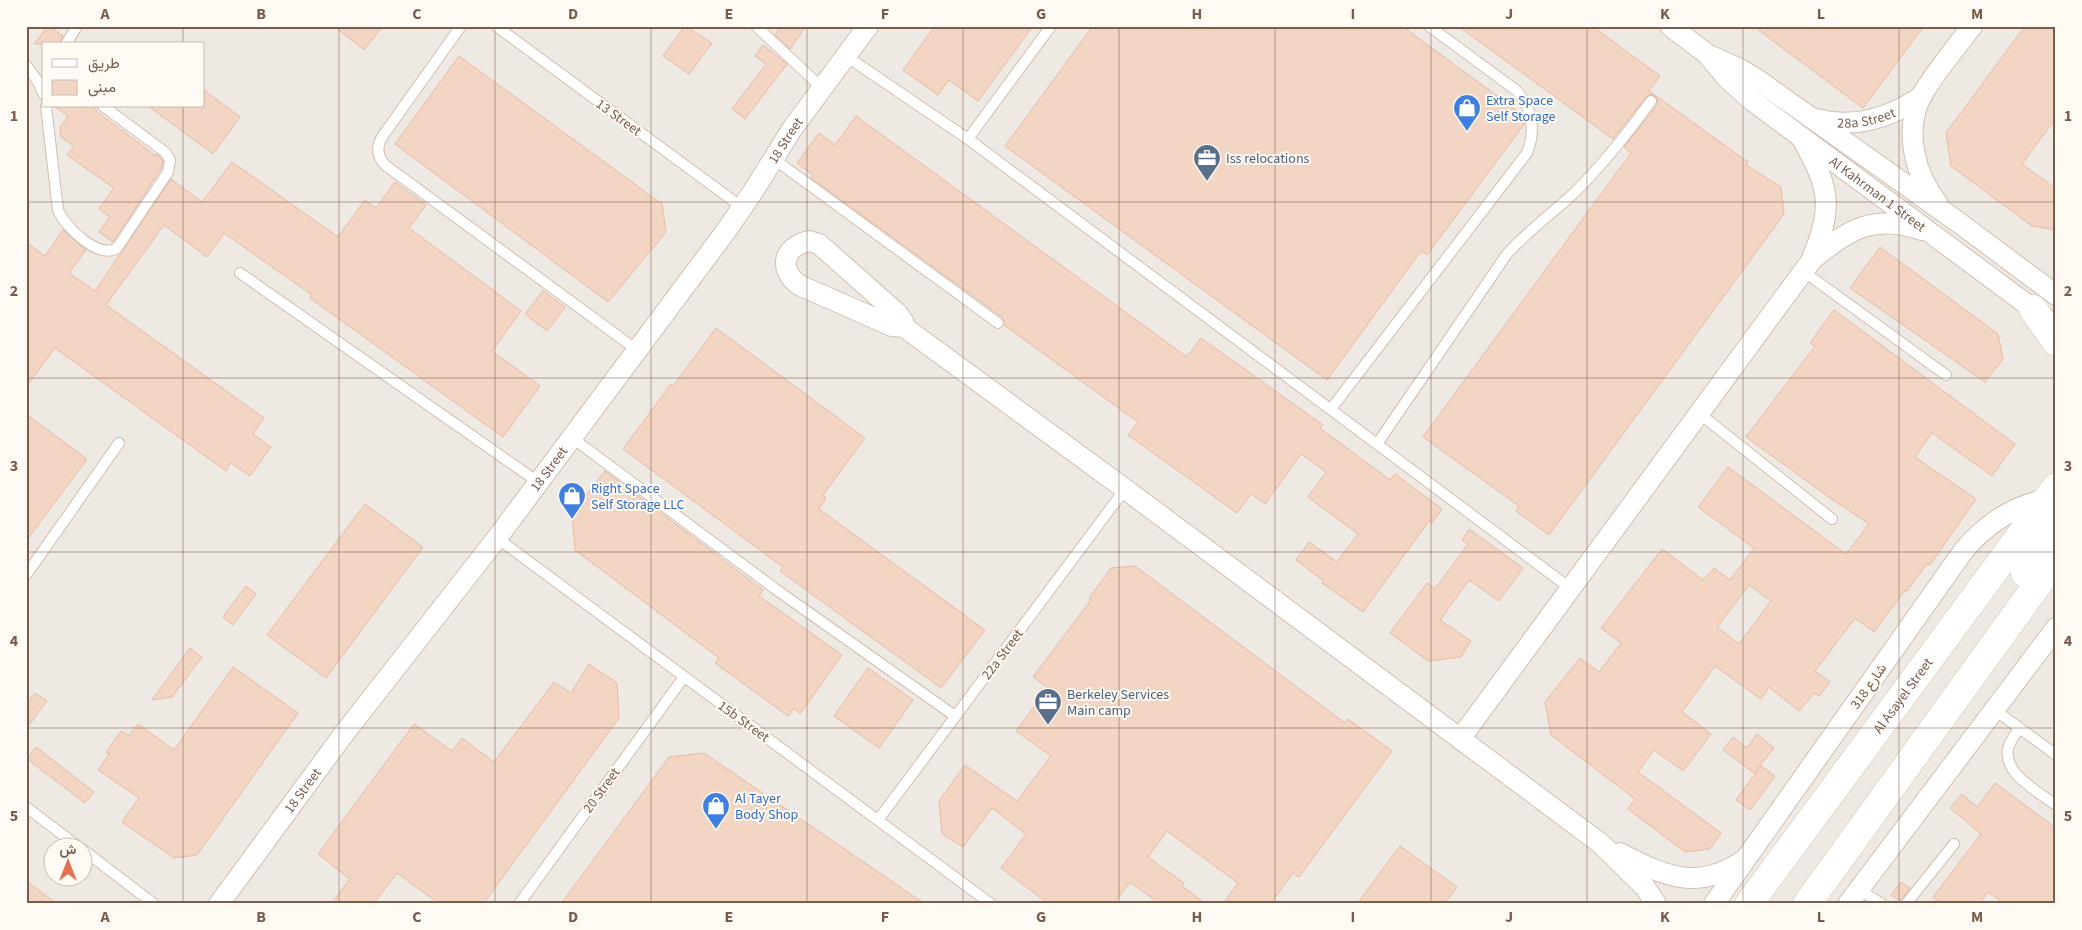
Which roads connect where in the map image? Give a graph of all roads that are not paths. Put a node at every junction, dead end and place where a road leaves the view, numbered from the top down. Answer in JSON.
{"nodes":[{"id":1,"x":77,"y":26,"type":"edge"},
{"id":2,"x":461,"y":26,"type":"edge"},
{"id":3,"x":496,"y":26,"type":"edge"},
{"id":4,"x":756,"y":26,"type":"edge"},
{"id":5,"x":868,"y":26,"type":"edge"},
{"id":6,"x":1051,"y":26,"type":"edge"},
{"id":7,"x":1429,"y":26,"type":"edge"},
{"id":8,"x":1670,"y":26,"type":"edge"},
{"id":9,"x":1972,"y":26,"type":"edge"},
{"id":10,"x":67,"y":42,"type":"edge"},
{"id":11,"x":1707,"y":54,"type":"junction"},
{"id":12,"x":846,"y":56,"type":"junction"},
{"id":13,"x":26,"y":65,"type":"edge"},
{"id":14,"x":41,"y":78,"type":"edge"},
{"id":15,"x":822,"y":88,"type":"junction"},
{"id":16,"x":1922,"y":96,"type":"junction"},
{"id":17,"x":1651,"y":101,"type":"dead end"},
{"id":18,"x":46,"y":108,"type":"edge"},
{"id":19,"x":106,"y":108,"type":"edge"},
{"id":20,"x":1807,"y":117,"type":"junction"},
{"id":21,"x":1801,"y":137,"type":"junction"},
{"id":22,"x":968,"y":139,"type":"junction"},
{"id":23,"x":774,"y":159,"type":"junction"},
{"id":24,"x":743,"y":208,"type":"junction"},
{"id":25,"x":1958,"y":222,"type":"junction"},
{"id":26,"x":1935,"y":234,"type":"junction"},
{"id":27,"x":1807,"y":266,"type":"junction"},
{"id":28,"x":240,"y":273,"type":"dead end"},
{"id":29,"x":2056,"y":296,"type":"edge"},
{"id":30,"x":2032,"y":309,"type":"junction"},
{"id":31,"x":998,"y":323,"type":"dead end"},
{"id":32,"x":2056,"y":325,"type":"edge"},
{"id":33,"x":904,"y":327,"type":"junction"},
{"id":34,"x":2056,"y":342,"type":"edge"},
{"id":35,"x":637,"y":350,"type":"junction"},
{"id":36,"x":1946,"y":375,"type":"dead end"},
{"id":37,"x":1331,"y":409,"type":"junction"},
{"id":38,"x":1700,"y":414,"type":"junction"},
{"id":39,"x":571,"y":437,"type":"junction"},
{"id":40,"x":118,"y":443,"type":"dead end"},
{"id":41,"x":1377,"y":444,"type":"junction"},
{"id":42,"x":538,"y":482,"type":"junction"},
{"id":43,"x":1125,"y":488,"type":"junction"},
{"id":44,"x":2052,"y":493,"type":"edge"},
{"id":45,"x":1832,"y":519,"type":"dead end"},
{"id":46,"x":2056,"y":529,"type":"edge"},
{"id":47,"x":497,"y":538,"type":"junction"},
{"id":48,"x":2056,"y":559,"type":"edge"},
{"id":49,"x":26,"y":575,"type":"edge"},
{"id":50,"x":1570,"y":588,"type":"junction"},
{"id":51,"x":2016,"y":613,"type":"junction"},
{"id":52,"x":2056,"y":628,"type":"edge"},
{"id":53,"x":684,"y":677,"type":"junction"},
{"id":54,"x":1994,"y":710,"type":"junction"},
{"id":55,"x":956,"y":716,"type":"junction"},
{"id":56,"x":2019,"y":728,"type":"junction"},
{"id":57,"x":1460,"y":739,"type":"junction"},
{"id":58,"x":2056,"y":755,"type":"edge"},
{"id":59,"x":2056,"y":805,"type":"edge"},
{"id":60,"x":26,"y":807,"type":"edge"},
{"id":61,"x":878,"y":820,"type":"junction"},
{"id":62,"x":68,"y":838,"type":"edge"},
{"id":63,"x":1600,"y":843,"type":"junction"},
{"id":64,"x":1954,"y":844,"type":"dead end"},
{"id":65,"x":1750,"y":855,"type":"junction"},
{"id":66,"x":92,"y":856,"type":"edge"},
{"id":67,"x":1853,"y":897,"type":"edge"},
{"id":68,"x":154,"y":904,"type":"edge"},
{"id":69,"x":219,"y":904,"type":"edge"},
{"id":70,"x":519,"y":904,"type":"edge"},
{"id":71,"x":991,"y":904,"type":"edge"},
{"id":72,"x":1656,"y":904,"type":"edge"},
{"id":73,"x":1714,"y":904,"type":"edge"},
{"id":74,"x":1749,"y":904,"type":"edge"},
{"id":75,"x":1807,"y":904,"type":"edge"},
{"id":76,"x":1882,"y":904,"type":"edge"},
{"id":77,"x":1906,"y":904,"type":"edge"}],
"edges":[{"from":1,"to":10,"type":"lane"},
{"from":2,"to":35,"type":"lane"},
{"from":3,"to":24,"type":"lane","name":"13 Street"},
{"from":4,"to":15,"type":"lane"},
{"from":5,"to":12,"type":"street","name":"18 Street"},
{"from":6,"to":22,"type":"lane"},
{"from":7,"to":37,"type":"lane"},
{"from":8,"to":11,"type":"street","name":"Al Kahrman 1 Street"},
{"from":9,"to":16,"type":"street","name":"28a Street"},
{"from":11,"to":20,"type":"street","name":"Al Kahrman 1 Street"},
{"from":11,"to":21,"type":"street","name":"Al Kahrman 1 Street"},
{"from":12,"to":15,"type":"street","name":"18 Street"},
{"from":12,"to":22,"type":"lane"},
{"from":13,"to":14,"type":"lane"},
{"from":15,"to":23,"type":"street","name":"18 Street"},
{"from":16,"to":20,"type":"street","name":"28a Street"},
{"from":16,"to":25,"type":"street","name":"28a Street"},
{"from":17,"to":41,"type":"lane"},
{"from":18,"to":19,"type":"lane"},
{"from":20,"to":25,"type":"street","name":"Al Kahrman 1 Street"},
{"from":21,"to":26,"type":"street","name":"Al Kahrman 1 Street"},
{"from":21,"to":27,"type":"street"},
{"from":22,"to":37,"type":"lane"},
{"from":23,"to":24,"type":"street","name":"18 Street"},
{"from":23,"to":31,"type":"lane"},
{"from":24,"to":35,"type":"street","name":"18 Street"},
{"from":25,"to":29,"type":"street","name":"Al Kahrman 1 Street"},
{"from":26,"to":27,"type":"street"},
{"from":26,"to":30,"type":"street","name":"Al Kahrman 1 Street"},
{"from":27,"to":36,"type":"lane"},
{"from":27,"to":38,"type":"street"},
{"from":28,"to":42,"type":"lane"},
{"from":30,"to":32,"type":"street","name":"Al Kahrman 1 Street"},
{"from":30,"to":34,"type":"main road"},
{"from":33,"to":33,"type":"street"},
{"from":33,"to":43,"type":"street"},
{"from":35,"to":39,"type":"street","name":"18 Street"},
{"from":37,"to":41,"type":"lane"},
{"from":38,"to":45,"type":"lane"},
{"from":38,"to":50,"type":"street"},
{"from":39,"to":42,"type":"street","name":"18 Street"},
{"from":39,"to":55,"type":"lane"},
{"from":40,"to":49,"type":"lane"},
{"from":41,"to":50,"type":"lane"},
{"from":42,"to":47,"type":"street","name":"18 Street"},
{"from":43,"to":55,"type":"lane","name":"22a Street"},
{"from":43,"to":57,"type":"street"},
{"from":44,"to":65,"type":"street","name":"شارع 318"},
{"from":44,"to":74,"type":"main road","name":"Al Asayel Street"},
{"from":46,"to":51,"type":"main road"},
{"from":47,"to":53,"type":"lane","name":"15b Street"},
{"from":47,"to":69,"type":"street","name":"18 Street"},
{"from":48,"to":51,"type":"main road"},
{"from":50,"to":57,"type":"street"},
{"from":51,"to":75,"type":"main road"},
{"from":52,"to":54,"type":"street"},
{"from":53,"to":61,"type":"lane","name":"15b Street"},
{"from":53,"to":70,"type":"lane","name":"20 Street"},
{"from":54,"to":56,"type":"lane"},
{"from":54,"to":67,"type":"street"},
{"from":55,"to":61,"type":"lane","name":"22a Street"},
{"from":56,"to":58,"type":"lane"},
{"from":56,"to":59,"type":"lane"},
{"from":57,"to":63,"type":"street"},
{"from":60,"to":62,"type":"lane"},
{"from":61,"to":71,"type":"lane","name":"15b Street"},
{"from":63,"to":65,"type":"street"},
{"from":63,"to":72,"type":"street"},
{"from":64,"to":77,"type":"lane"},
{"from":65,"to":73,"type":"street","name":"شارع 318"},
{"from":66,"to":68,"type":"lane"},
{"from":67,"to":76,"type":"lane"}]}
